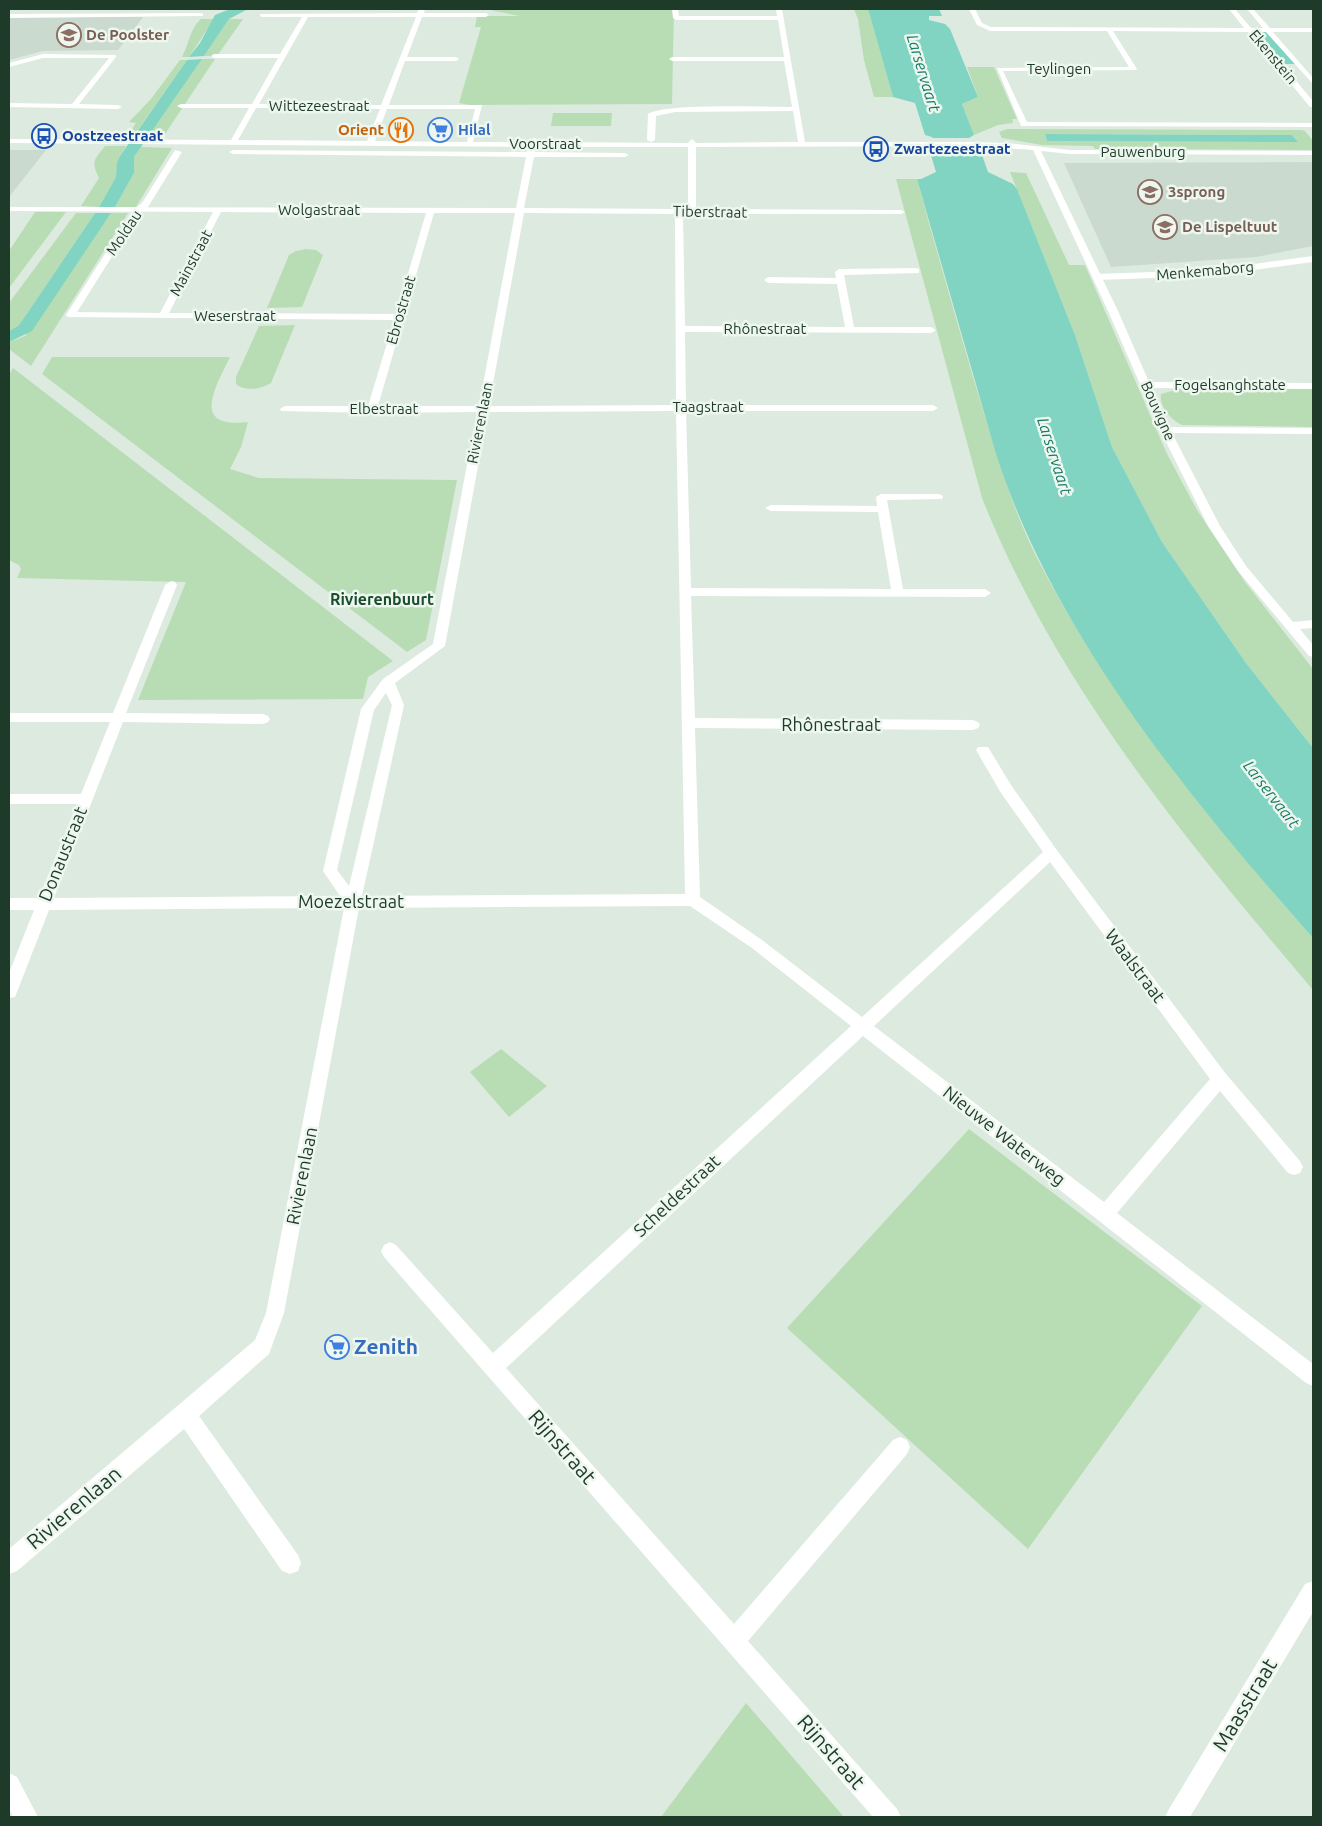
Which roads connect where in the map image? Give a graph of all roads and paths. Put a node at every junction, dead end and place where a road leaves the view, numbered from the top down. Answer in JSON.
{"nodes":[{"id":1,"x":14,"y":9,"type":"edge"},
{"id":2,"x":134,"y":9,"type":"edge"},
{"id":3,"x":675,"y":9,"type":"edge"},
{"id":4,"x":779,"y":9,"type":"edge"},
{"id":5,"x":972,"y":9,"type":"edge"},
{"id":6,"x":1232,"y":9,"type":"edge"},
{"id":7,"x":1250,"y":9,"type":"edge"},
{"id":8,"x":421,"y":12,"type":"edge"},
{"id":9,"x":9,"y":15,"type":"edge"},
{"id":10,"x":128,"y":15,"type":"junction"},
{"id":11,"x":201,"y":15,"type":"dead end"},
{"id":12,"x":262,"y":15,"type":"dead end"},
{"id":13,"x":306,"y":15,"type":"junction"},
{"id":14,"x":486,"y":15,"type":"dead end"},
{"id":15,"x":781,"y":18,"type":"junction"},
{"id":16,"x":1109,"y":30,"type":"junction"},
{"id":17,"x":1250,"y":30,"type":"junction"},
{"id":18,"x":1269,"y":30,"type":"junction"},
{"id":19,"x":1313,"y":30,"type":"edge"},
{"id":20,"x":214,"y":56,"type":"dead end"},
{"id":21,"x":283,"y":56,"type":"junction"},
{"id":22,"x":402,"y":59,"type":"junction"},
{"id":23,"x":456,"y":59,"type":"dead end"},
{"id":24,"x":672,"y":59,"type":"dead end"},
{"id":25,"x":788,"y":59,"type":"junction"},
{"id":26,"x":9,"y":65,"type":"edge"},
{"id":27,"x":1303,"y":70,"type":"junction"},
{"id":28,"x":1313,"y":70,"type":"edge"},
{"id":29,"x":1285,"y":72,"type":"junction"},
{"id":30,"x":1313,"y":82,"type":"edge"},
{"id":31,"x":9,"y":105,"type":"edge"},
{"id":32,"x":1313,"y":105,"type":"edge"},
{"id":33,"x":74,"y":106,"type":"junction"},
{"id":34,"x":181,"y":106,"type":"dead end"},
{"id":35,"x":255,"y":106,"type":"junction"},
{"id":36,"x":384,"y":106,"type":"junction"},
{"id":37,"x":118,"y":107,"type":"dead end"},
{"id":38,"x":796,"y":109,"type":"junction"},
{"id":39,"x":1024,"y":124,"type":"joint"},
{"id":40,"x":1313,"y":125,"type":"edge"},
{"id":41,"x":470,"y":140,"type":"junction"},
{"id":42,"x":651,"y":140,"type":"junction"},
{"id":43,"x":9,"y":141,"type":"edge"},
{"id":44,"x":235,"y":141,"type":"junction"},
{"id":45,"x":371,"y":141,"type":"junction"},
{"id":46,"x":183,"y":142,"type":"junction"},
{"id":47,"x":691,"y":143,"type":"junction"},
{"id":48,"x":802,"y":143,"type":"junction"},
{"id":49,"x":974,"y":144,"type":"joint"},
{"id":50,"x":532,"y":146,"type":"junction"},
{"id":51,"x":1036,"y":148,"type":"junction"},
{"id":52,"x":224,"y":152,"type":"dead end"},
{"id":53,"x":1313,"y":153,"type":"edge"},
{"id":54,"x":632,"y":155,"type":"dead end"},
{"id":55,"x":682,"y":156,"type":"dead end"},
{"id":56,"x":691,"y":156,"type":"junction"},
{"id":57,"x":9,"y":209,"type":"edge"},
{"id":58,"x":137,"y":210,"type":"junction"},
{"id":59,"x":218,"y":210,"type":"junction"},
{"id":60,"x":431,"y":210,"type":"junction"},
{"id":61,"x":520,"y":211,"type":"junction"},
{"id":62,"x":680,"y":212,"type":"junction"},
{"id":63,"x":692,"y":212,"type":"junction"},
{"id":64,"x":901,"y":212,"type":"dead end"},
{"id":65,"x":1313,"y":259,"type":"edge"},
{"id":66,"x":916,"y":271,"type":"dead end"},
{"id":67,"x":1097,"y":277,"type":"junction"},
{"id":68,"x":768,"y":280,"type":"dead end"},
{"id":69,"x":841,"y":281,"type":"junction"},
{"id":70,"x":71,"y":315,"type":"joint"},
{"id":71,"x":163,"y":316,"type":"junction"},
{"id":72,"x":399,"y":317,"type":"junction"},
{"id":73,"x":681,"y":329,"type":"junction"},
{"id":74,"x":850,"y":330,"type":"junction"},
{"id":75,"x":931,"y":330,"type":"dead end"},
{"id":76,"x":1147,"y":385,"type":"junction"},
{"id":77,"x":1313,"y":386,"type":"edge"},
{"id":78,"x":682,"y":407,"type":"junction"},
{"id":79,"x":483,"y":408,"type":"junction"},
{"id":80,"x":933,"y":408,"type":"dead end"},
{"id":81,"x":285,"y":409,"type":"dead end"},
{"id":82,"x":372,"y":410,"type":"junction"},
{"id":83,"x":1165,"y":430,"type":"junction"},
{"id":84,"x":1313,"y":431,"type":"edge"},
{"id":85,"x":938,"y":497,"type":"dead end"},
{"id":86,"x":771,"y":508,"type":"dead end"},
{"id":87,"x":883,"y":509,"type":"junction"},
{"id":88,"x":170,"y":585,"type":"dead end"},
{"id":89,"x":685,"y":592,"type":"junction"},
{"id":90,"x":898,"y":593,"type":"junction"},
{"id":91,"x":985,"y":594,"type":"dead end"},
{"id":92,"x":1313,"y":624,"type":"edge"},
{"id":93,"x":1289,"y":626,"type":"junction"},
{"id":94,"x":1313,"y":653,"type":"edge"},
{"id":95,"x":388,"y":682,"type":"junction"},
{"id":96,"x":9,"y":717,"type":"edge"},
{"id":97,"x":118,"y":717,"type":"junction"},
{"id":98,"x":263,"y":718,"type":"dead end"},
{"id":99,"x":688,"y":723,"type":"junction"},
{"id":100,"x":973,"y":725,"type":"dead end"},
{"id":101,"x":983,"y":750,"type":"dead end"},
{"id":102,"x":85,"y":799,"type":"junction"},
{"id":103,"x":9,"y":800,"type":"edge"},
{"id":104,"x":1050,"y":853,"type":"junction"},
{"id":105,"x":693,"y":900,"type":"junction"},
{"id":106,"x":353,"y":902,"type":"junction"},
{"id":107,"x":9,"y":904,"type":"edge"},
{"id":108,"x":43,"y":904,"type":"junction"},
{"id":109,"x":9,"y":992,"type":"edge"},
{"id":110,"x":863,"y":1026,"type":"junction"},
{"id":111,"x":1220,"y":1079,"type":"junction"},
{"id":112,"x":1294,"y":1167,"type":"dead end"},
{"id":113,"x":1105,"y":1214,"type":"junction"},
{"id":114,"x":390,"y":1251,"type":"dead end"},
{"id":115,"x":492,"y":1367,"type":"junction"},
{"id":116,"x":1313,"y":1376,"type":"edge"},
{"id":117,"x":186,"y":1415,"type":"junction"},
{"id":118,"x":900,"y":1447,"type":"dead end"},
{"id":119,"x":9,"y":1563,"type":"edge"},
{"id":120,"x":290,"y":1564,"type":"dead end"},
{"id":121,"x":1313,"y":1592,"type":"edge"},
{"id":122,"x":734,"y":1641,"type":"junction"},
{"id":123,"x":9,"y":1785,"type":"edge"},
{"id":124,"x":24,"y":1812,"type":"edge"},
{"id":125,"x":889,"y":1817,"type":"edge"},
{"id":126,"x":1177,"y":1817,"type":"edge"}],
"edges":[{"from":1,"to":9,"type":"street"},
{"from":2,"to":10,"type":"street"},
{"from":3,"to":15,"type":"street"},
{"from":4,"to":15,"type":"street"},
{"from":5,"to":16,"type":"street"},
{"from":6,"to":17,"type":"street","name":"Ekenstein"},
{"from":7,"to":18,"type":"street","name":"Ekenstein"},
{"from":8,"to":13,"type":"street"},
{"from":8,"to":14,"type":"street"},
{"from":8,"to":22,"type":"street","name":"Wittezeestraat"},
{"from":9,"to":10,"type":"street"},
{"from":10,"to":11,"type":"street"},
{"from":12,"to":13,"type":"street"},
{"from":13,"to":21,"type":"street","name":"Wittezeestraat"},
{"from":15,"to":25,"type":"street"},
{"from":16,"to":17,"type":"street"},
{"from":16,"to":39,"type":"street","name":"Teylingen"},
{"from":17,"to":18,"type":"street"},
{"from":17,"to":29,"type":"street","name":"Ekenstein"},
{"from":18,"to":19,"type":"street"},
{"from":18,"to":27,"type":"street","name":"Ekenstein"},
{"from":20,"to":21,"type":"street"},
{"from":21,"to":35,"type":"street","name":"Wittezeestraat"},
{"from":22,"to":23,"type":"street"},
{"from":22,"to":36,"type":"street","name":"Wittezeestraat"},
{"from":24,"to":25,"type":"street"},
{"from":25,"to":38,"type":"street"},
{"from":26,"to":33,"type":"street"},
{"from":27,"to":28,"type":"street"},
{"from":27,"to":29,"type":"street"},
{"from":27,"to":30,"type":"street","name":"Ekenstein"},
{"from":29,"to":32,"type":"street","name":"Ekenstein"},
{"from":31,"to":33,"type":"street"},
{"from":33,"to":37,"type":"street"},
{"from":34,"to":35,"type":"street","name":"Wittezeestraat"},
{"from":35,"to":36,"type":"street","name":"Wittezeestraat"},
{"from":35,"to":44,"type":"street","name":"Wittezeestraat"},
{"from":36,"to":41,"type":"street","name":"Wittezeestraat"},
{"from":36,"to":45,"type":"street","name":"Wittezeestraat"},
{"from":38,"to":42,"type":"street"},
{"from":38,"to":48,"type":"street"},
{"from":39,"to":40,"type":"street","name":"Pauwenburg"},
{"from":41,"to":45,"type":"street","name":"Voorstraat"},
{"from":41,"to":50,"type":"street","name":"Voorstraat"},
{"from":42,"to":47,"type":"street","name":"Voorstraat"},
{"from":42,"to":50,"type":"street","name":"Voorstraat"},
{"from":43,"to":46,"type":"street","name":"Voorstraat"},
{"from":44,"to":45,"type":"street","name":"Voorstraat"},
{"from":44,"to":46,"type":"street","name":"Voorstraat"},
{"from":45,"to":50,"type":"street","name":"Voorstraat"},
{"from":46,"to":58,"type":"street","name":"Moldau"},
{"from":47,"to":48,"type":"street","name":"Voorstraat"},
{"from":47,"to":50,"type":"street","name":"Voorstraat"},
{"from":47,"to":56,"type":"street"},
{"from":48,"to":49,"type":"street","name":"Voorstraat"},
{"from":49,"to":51,"type":"street","name":"Pauwenburg"},
{"from":50,"to":52,"type":"street","name":"Voorstraat"},
{"from":50,"to":54,"type":"street","name":"Voorstraat"},
{"from":50,"to":61,"type":"street","name":"Rivierenlaan"},
{"from":51,"to":53,"type":"street","name":"Pauwenburg"},
{"from":51,"to":67,"type":"street","name":"Bouvigne"},
{"from":55,"to":56,"type":"street"},
{"from":56,"to":63,"type":"street"},
{"from":57,"to":58,"type":"street","name":"Wolgastraat"},
{"from":58,"to":59,"type":"street","name":"Wolgastraat"},
{"from":58,"to":70,"type":"street","name":"Moldau"},
{"from":59,"to":60,"type":"street","name":"Wolgastraat"},
{"from":59,"to":71,"type":"street","name":"Mainstraat"},
{"from":60,"to":61,"type":"street","name":"Wolgastraat"},
{"from":60,"to":72,"type":"street","name":"Ebrostraat"},
{"from":61,"to":62,"type":"street","name":"Tiberstraat"},
{"from":61,"to":79,"type":"street","name":"Rivierenlaan"},
{"from":62,"to":63,"type":"street","name":"Tiberstraat"},
{"from":62,"to":73,"type":"street"},
{"from":63,"to":64,"type":"street","name":"Tiberstraat"},
{"from":65,"to":67,"type":"street","name":"Menkemaborg"},
{"from":66,"to":69,"type":"street"},
{"from":67,"to":76,"type":"street","name":"Bouvigne"},
{"from":68,"to":69,"type":"street"},
{"from":69,"to":74,"type":"street"},
{"from":70,"to":71,"type":"street","name":"Weserstraat"},
{"from":71,"to":72,"type":"street","name":"Weserstraat"},
{"from":72,"to":82,"type":"street","name":"Ebrostraat"},
{"from":73,"to":74,"type":"street","name":"Rhônestraat"},
{"from":73,"to":78,"type":"street"},
{"from":74,"to":75,"type":"street","name":"Rhônestraat"},
{"from":76,"to":77,"type":"street","name":"Fogelsanghstate"},
{"from":76,"to":83,"type":"street","name":"Bouvigne"},
{"from":78,"to":79,"type":"street","name":"Taagstraat"},
{"from":78,"to":80,"type":"street","name":"Taagstraat"},
{"from":78,"to":89,"type":"street"},
{"from":79,"to":82,"type":"street","name":"Elbestraat"},
{"from":79,"to":95,"type":"street","name":"Rivierenlaan"},
{"from":81,"to":82,"type":"street","name":"Elbestraat"},
{"from":83,"to":84,"type":"street"},
{"from":83,"to":93,"type":"street","name":"Bouvigne"},
{"from":85,"to":87,"type":"street"},
{"from":86,"to":87,"type":"street"},
{"from":87,"to":90,"type":"street"},
{"from":88,"to":97,"type":"street","name":"Donaustraat"},
{"from":89,"to":90,"type":"street"},
{"from":89,"to":99,"type":"street"},
{"from":90,"to":91,"type":"street"},
{"from":92,"to":93,"type":"street"},
{"from":93,"to":94,"type":"street","name":"Bouvigne"},
{"from":95,"to":106,"type":"street","name":"Rivierenlaan"},
{"from":95,"to":106,"type":"street","name":"Rivierenlaan"},
{"from":96,"to":97,"type":"street"},
{"from":97,"to":98,"type":"street"},
{"from":97,"to":102,"type":"street","name":"Donaustraat"},
{"from":99,"to":100,"type":"street","name":"Rhônestraat"},
{"from":99,"to":105,"type":"street"},
{"from":101,"to":104,"type":"street","name":"Waalstraat"},
{"from":102,"to":103,"type":"street"},
{"from":102,"to":108,"type":"street","name":"Donaustraat"},
{"from":104,"to":110,"type":"street"},
{"from":104,"to":111,"type":"street","name":"Waalstraat"},
{"from":105,"to":106,"type":"street","name":"Moezelstraat"},
{"from":105,"to":110,"type":"street","name":"Nieuwe Waterweg"},
{"from":106,"to":108,"type":"street","name":"Moezelstraat"},
{"from":106,"to":117,"type":"street","name":"Rivierenlaan"},
{"from":107,"to":108,"type":"street","name":"Moezelstraat"},
{"from":108,"to":109,"type":"street","name":"Donaustraat"},
{"from":110,"to":113,"type":"street","name":"Nieuwe Waterweg"},
{"from":110,"to":115,"type":"street","name":"Scheldestraat"},
{"from":111,"to":112,"type":"street","name":"Waalstraat"},
{"from":111,"to":113,"type":"street"},
{"from":113,"to":116,"type":"street","name":"Nieuwe Waterweg"},
{"from":114,"to":115,"type":"street","name":"Rijnstraat"},
{"from":115,"to":122,"type":"street","name":"Rijnstraat"},
{"from":117,"to":119,"type":"street","name":"Rivierenlaan"},
{"from":117,"to":120,"type":"street"},
{"from":118,"to":122,"type":"street"},
{"from":121,"to":126,"type":"street","name":"Maasstraat"},
{"from":122,"to":125,"type":"street","name":"Rijnstraat"},
{"from":123,"to":124,"type":"street"}]}
